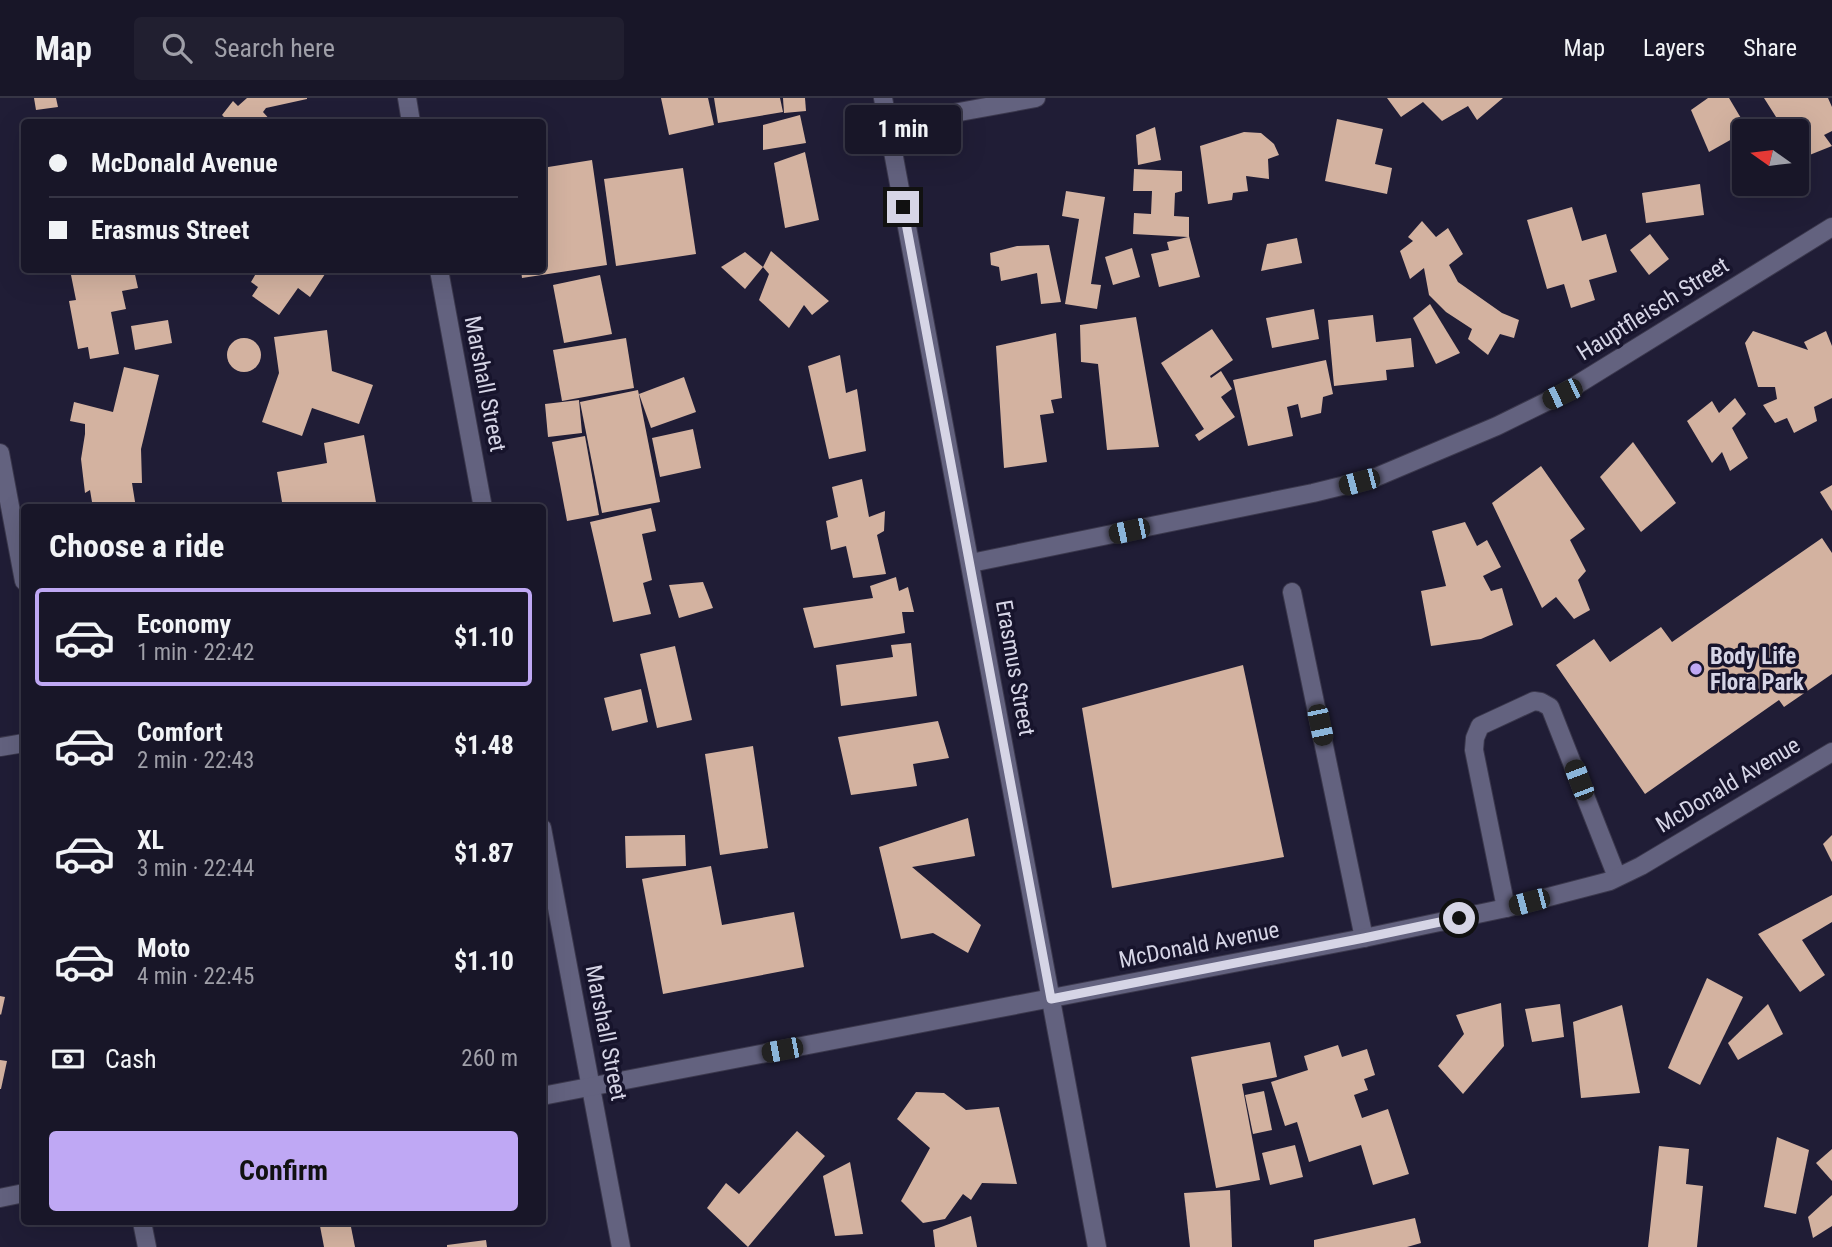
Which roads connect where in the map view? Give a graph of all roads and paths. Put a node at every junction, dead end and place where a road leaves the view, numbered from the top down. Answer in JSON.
{"nodes":[{"id":1,"x":407,"y":98,"type":"edge"},
{"id":2,"x":883,"y":98,"type":"edge"},
{"id":3,"x":1036,"y":98,"type":"edge"},
{"id":4,"x":410,"y":119,"type":"edge"},
{"id":5,"x":888,"y":125,"type":"junction"},
{"id":6,"x":1832,"y":227,"type":"edge"},
{"id":7,"x":440,"y":273,"type":"edge"},
{"id":8,"x":0,"y":453,"type":"edge"},
{"id":9,"x":482,"y":504,"type":"edge"},
{"id":10,"x":971,"y":563,"type":"junction"},
{"id":11,"x":21,"y":565,"type":"edge"},
{"id":12,"x":1293,"y":592,"type":"dead end"},
{"id":13,"x":21,"y":744,"type":"edge"},
{"id":14,"x":0,"y":747,"type":"edge"},
{"id":15,"x":1832,"y":752,"type":"edge"},
{"id":16,"x":546,"y":849,"type":"edge"},
{"id":17,"x":1617,"y":877,"type":"junction"},
{"id":18,"x":1506,"y":908,"type":"junction"},
{"id":19,"x":1364,"y":938,"type":"junction"},
{"id":20,"x":1051,"y":999,"type":"junction"},
{"id":21,"x":592,"y":1087,"type":"junction"},
{"id":22,"x":546,"y":1095,"type":"edge"},
{"id":23,"x":21,"y":1194,"type":"edge"},
{"id":24,"x":0,"y":1198,"type":"edge"},
{"id":25,"x":143,"y":1225,"type":"edge"},
{"id":26,"x":147,"y":1247,"type":"edge"},
{"id":27,"x":621,"y":1247,"type":"edge"},
{"id":28,"x":1097,"y":1247,"type":"edge"}],
"edges":[{"from":1,"to":4,"type":"street"},
{"from":2,"to":5,"type":"street","name":"Erasmus Street"},
{"from":3,"to":5,"type":"street"},
{"from":5,"to":10,"type":"street","name":"Erasmus Street"},
{"from":6,"to":10,"type":"street","name":"Hauptfleisch Street"},
{"from":7,"to":9,"type":"street","name":"Marshall Street"},
{"from":8,"to":11,"type":"street"},
{"from":10,"to":20,"type":"street","name":"Erasmus Street"},
{"from":12,"to":19,"type":"street"},
{"from":13,"to":14,"type":"street"},
{"from":15,"to":17,"type":"street","name":"McDonald Avenue"},
{"from":16,"to":21,"type":"street","name":"Marshall Street"},
{"from":17,"to":18,"type":"street","name":"McDonald Avenue"},
{"from":17,"to":18,"type":"street"},
{"from":18,"to":19,"type":"street","name":"McDonald Avenue"},
{"from":19,"to":20,"type":"street","name":"McDonald Avenue"},
{"from":20,"to":21,"type":"street","name":"McDonald Avenue"},
{"from":20,"to":28,"type":"street","name":"Erasmus Street"},
{"from":21,"to":22,"type":"street","name":"McDonald Avenue"},
{"from":21,"to":27,"type":"street","name":"Marshall Street"},
{"from":23,"to":24,"type":"street"},
{"from":25,"to":26,"type":"street"}]}
